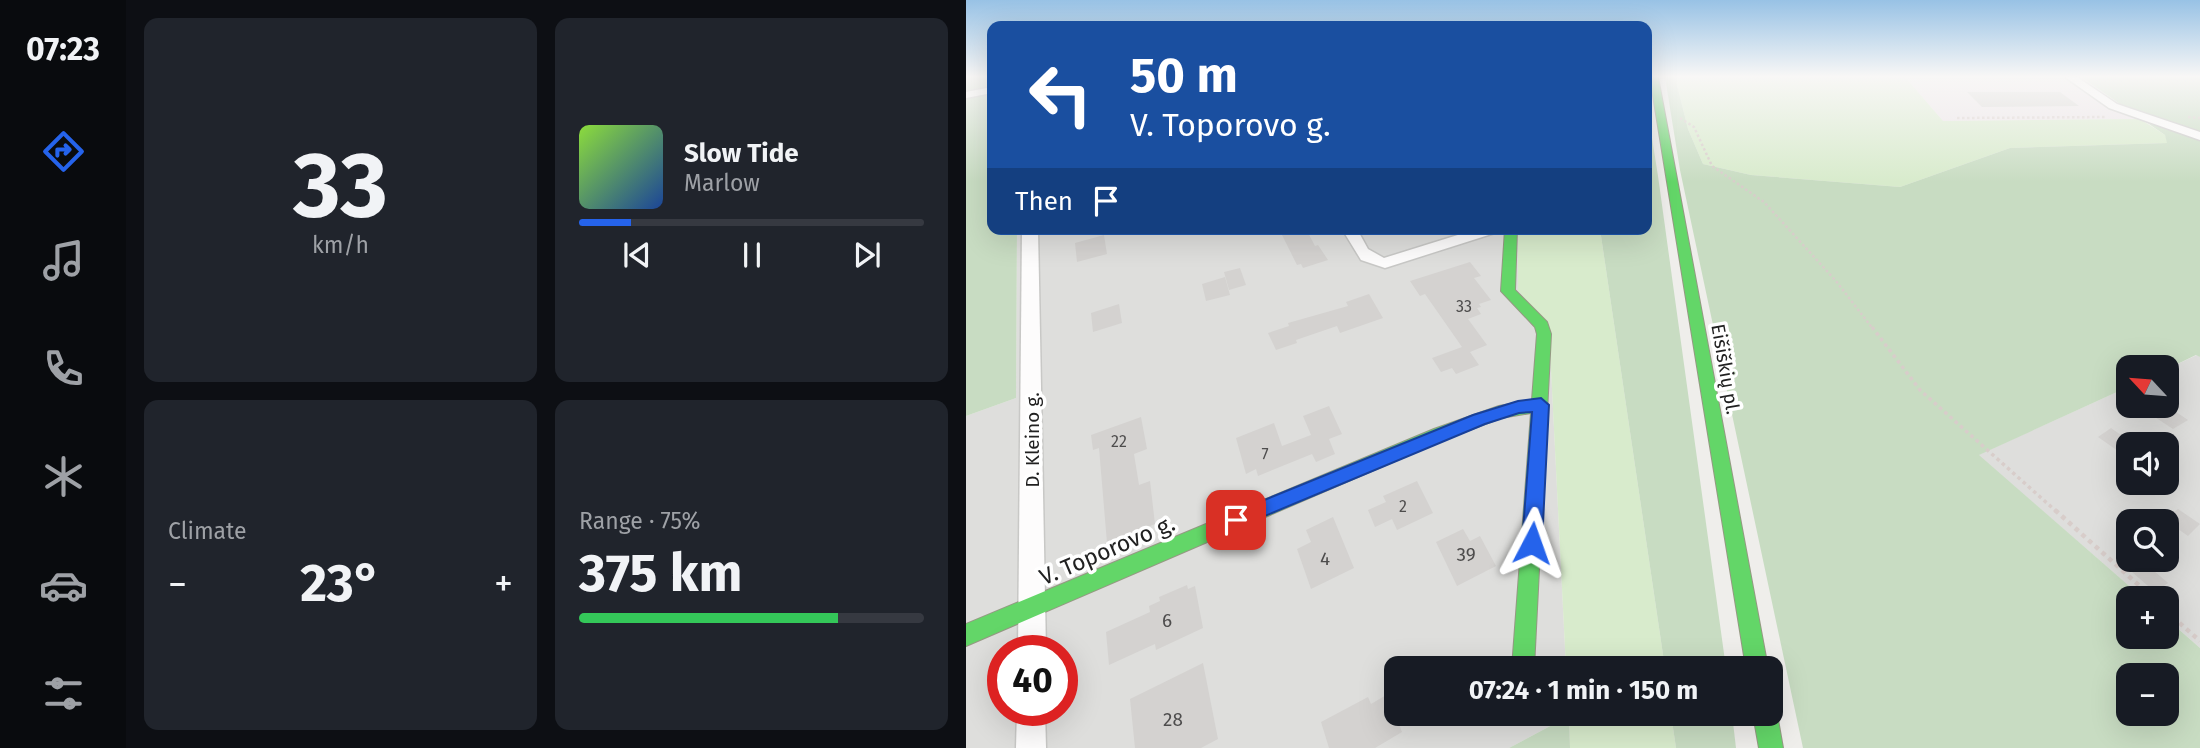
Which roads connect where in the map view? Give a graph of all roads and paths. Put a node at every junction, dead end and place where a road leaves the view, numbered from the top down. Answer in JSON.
{"nodes":[{"id":1,"x":1660,"y":112,"type":"edge"},
{"id":2,"x":2127,"y":112,"type":"edge"},
{"id":3,"x":1661,"y":115,"type":"junction"},
{"id":4,"x":2140,"y":117,"type":"junction"},
{"id":5,"x":1957,"y":118,"type":"dead end"},
{"id":6,"x":2200,"y":136,"type":"edge"},
{"id":7,"x":1030,"y":235,"type":"edge"},
{"id":8,"x":1353,"y":235,"type":"edge"},
{"id":9,"x":1474,"y":235,"type":"edge"},
{"id":10,"x":1511,"y":235,"type":"edge"},
{"id":11,"x":1541,"y":405,"type":"junction"},
{"id":12,"x":2139,"y":586,"type":"edge"},
{"id":13,"x":1032,"y":606,"type":"junction"},
{"id":14,"x":2179,"y":622,"type":"edge"},
{"id":15,"x":966,"y":635,"type":"edge"},
{"id":16,"x":1032,"y":635,"type":"edge"},
{"id":17,"x":2200,"y":641,"type":"edge"},
{"id":18,"x":1524,"y":656,"type":"edge"},
{"id":19,"x":1755,"y":656,"type":"edge"},
{"id":20,"x":1031,"y":726,"type":"edge"},
{"id":21,"x":1767,"y":726,"type":"edge"},
{"id":22,"x":1031,"y":748,"type":"edge"},
{"id":23,"x":1771,"y":748,"type":"edge"}],
"edges":[{"from":1,"to":3,"type":"main road","name":"Eišiškių pl."},
{"from":2,"to":4,"type":"street"},
{"from":3,"to":12,"type":"path"},
{"from":3,"to":19,"type":"main road","name":"Eišiškių pl."},
{"from":4,"to":5,"type":"path"},
{"from":4,"to":6,"type":"street"},
{"from":7,"to":13,"type":"street","name":"D. Kleino g."},
{"from":8,"to":9,"type":"street"},
{"from":10,"to":11,"type":"main road"},
{"from":11,"to":13,"type":"main road","name":"V. Toporovo g."},
{"from":11,"to":18,"type":"main road"},
{"from":13,"to":15,"type":"main road","name":"V. Toporovo g."},
{"from":13,"to":16,"type":"street","name":"D. Kleino g."},
{"from":14,"to":17,"type":"path"},
{"from":20,"to":22,"type":"street"},
{"from":21,"to":23,"type":"main road"}]}
